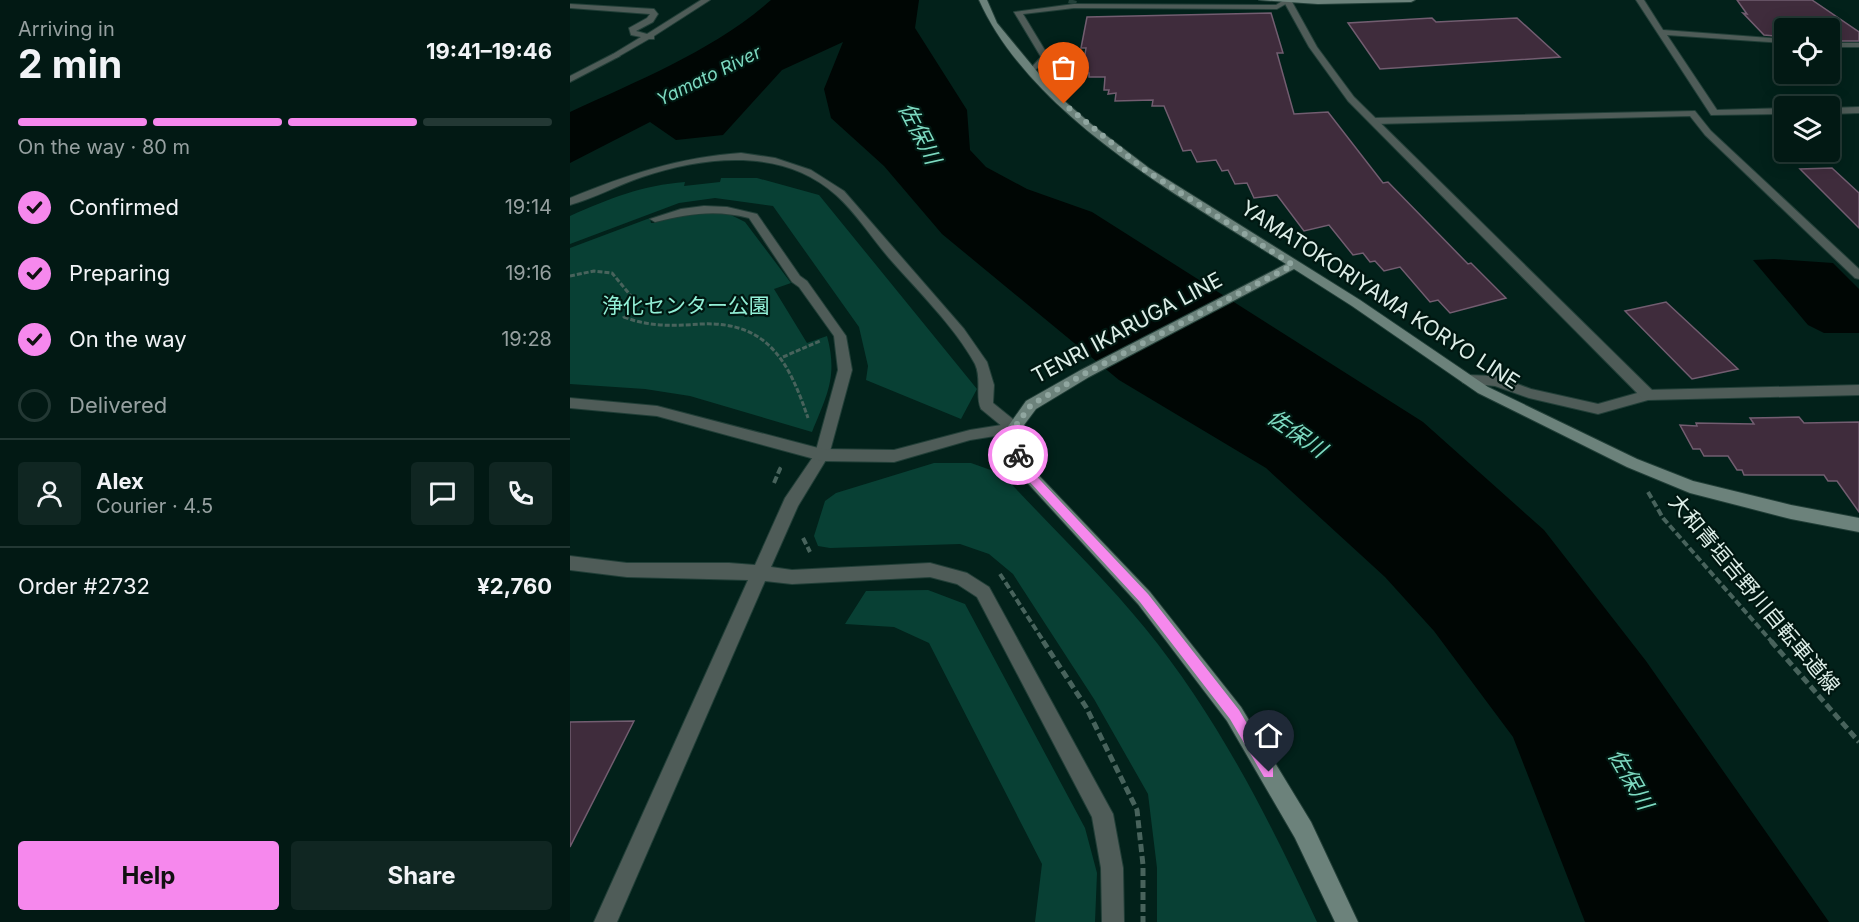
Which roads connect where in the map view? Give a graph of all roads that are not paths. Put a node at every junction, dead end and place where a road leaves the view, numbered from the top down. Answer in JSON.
{"nodes":[{"id":1,"x":706,"y":0,"type":"edge"},
{"id":2,"x":983,"y":0,"type":"edge"},
{"id":3,"x":1263,"y":0,"type":"edge"},
{"id":4,"x":1287,"y":0,"type":"edge"},
{"id":5,"x":1411,"y":0,"type":"edge"},
{"id":6,"x":1640,"y":0,"type":"edge"},
{"id":7,"x":570,"y":6,"type":"edge"},
{"id":8,"x":1661,"y":32,"type":"junction"},
{"id":9,"x":651,"y":37,"type":"junction"},
{"id":10,"x":1774,"y":40,"type":"edge"},
{"id":11,"x":1840,"y":45,"type":"edge"},
{"id":12,"x":1859,"y":45,"type":"edge"},
{"id":13,"x":616,"y":56,"type":"junction"},
{"id":14,"x":1032,"y":71,"type":"junction"},
{"id":15,"x":570,"y":73,"type":"edge"},
{"id":16,"x":570,"y":79,"type":"edge"},
{"id":17,"x":1859,"y":110,"type":"edge"},
{"id":18,"x":1774,"y":111,"type":"edge"},
{"id":19,"x":1840,"y":111,"type":"edge"},
{"id":20,"x":1374,"y":121,"type":"junction"},
{"id":21,"x":570,"y":202,"type":"edge"},
{"id":22,"x":655,"y":219,"type":"dead end"},
{"id":23,"x":1293,"y":265,"type":"junction"},
{"id":24,"x":1859,"y":275,"type":"edge"},
{"id":25,"x":1468,"y":380,"type":"junction"},
{"id":26,"x":1859,"y":390,"type":"edge"},
{"id":27,"x":1648,"y":395,"type":"junction"},
{"id":28,"x":570,"y":403,"type":"edge"},
{"id":29,"x":1014,"y":428,"type":"junction"},
{"id":30,"x":822,"y":455,"type":"junction"},
{"id":31,"x":1859,"y":525,"type":"edge"},
{"id":32,"x":570,"y":563,"type":"edge"},
{"id":33,"x":762,"y":573,"type":"junction"},
{"id":34,"x":605,"y":922,"type":"edge"},
{"id":35,"x":1113,"y":922,"type":"edge"},
{"id":36,"x":1347,"y":922,"type":"edge"}],
"edges":[{"from":1,"to":9,"type":"street"},
{"from":2,"to":14,"type":"main road","name":"YAMATOKORIYAMA KORYO LINE"},
{"from":3,"to":4,"type":"main road"},
{"from":4,"to":5,"type":"main road"},
{"from":4,"to":14,"type":"street"},
{"from":4,"to":20,"type":"street"},
{"from":6,"to":8,"type":"street"},
{"from":7,"to":9,"type":"street"},
{"from":8,"to":10,"type":"street"},
{"from":8,"to":18,"type":"street"},
{"from":9,"to":13,"type":"street"},
{"from":11,"to":12,"type":"street"},
{"from":13,"to":15,"type":"street"},
{"from":13,"to":16,"type":"street"},
{"from":14,"to":23,"type":"main road","name":"YAMATOKORIYAMA KORYO LINE"},
{"from":17,"to":19,"type":"street"},
{"from":20,"to":24,"type":"street"},
{"from":20,"to":27,"type":"street"},
{"from":21,"to":29,"type":"street"},
{"from":22,"to":30,"type":"street"},
{"from":23,"to":25,"type":"main road","name":"YAMATOKORIYAMA KORYO LINE"},
{"from":23,"to":29,"type":"main road","name":"TENRI IKARUGA LINE"},
{"from":25,"to":27,"type":"street"},
{"from":25,"to":31,"type":"main road","name":"YAMATOKORIYAMA KORYO LINE"},
{"from":26,"to":27,"type":"street"},
{"from":28,"to":30,"type":"street"},
{"from":29,"to":30,"type":"street"},
{"from":29,"to":36,"type":"main road"},
{"from":30,"to":33,"type":"street"},
{"from":32,"to":33,"type":"street"},
{"from":33,"to":34,"type":"street"},
{"from":33,"to":35,"type":"street"}]}
